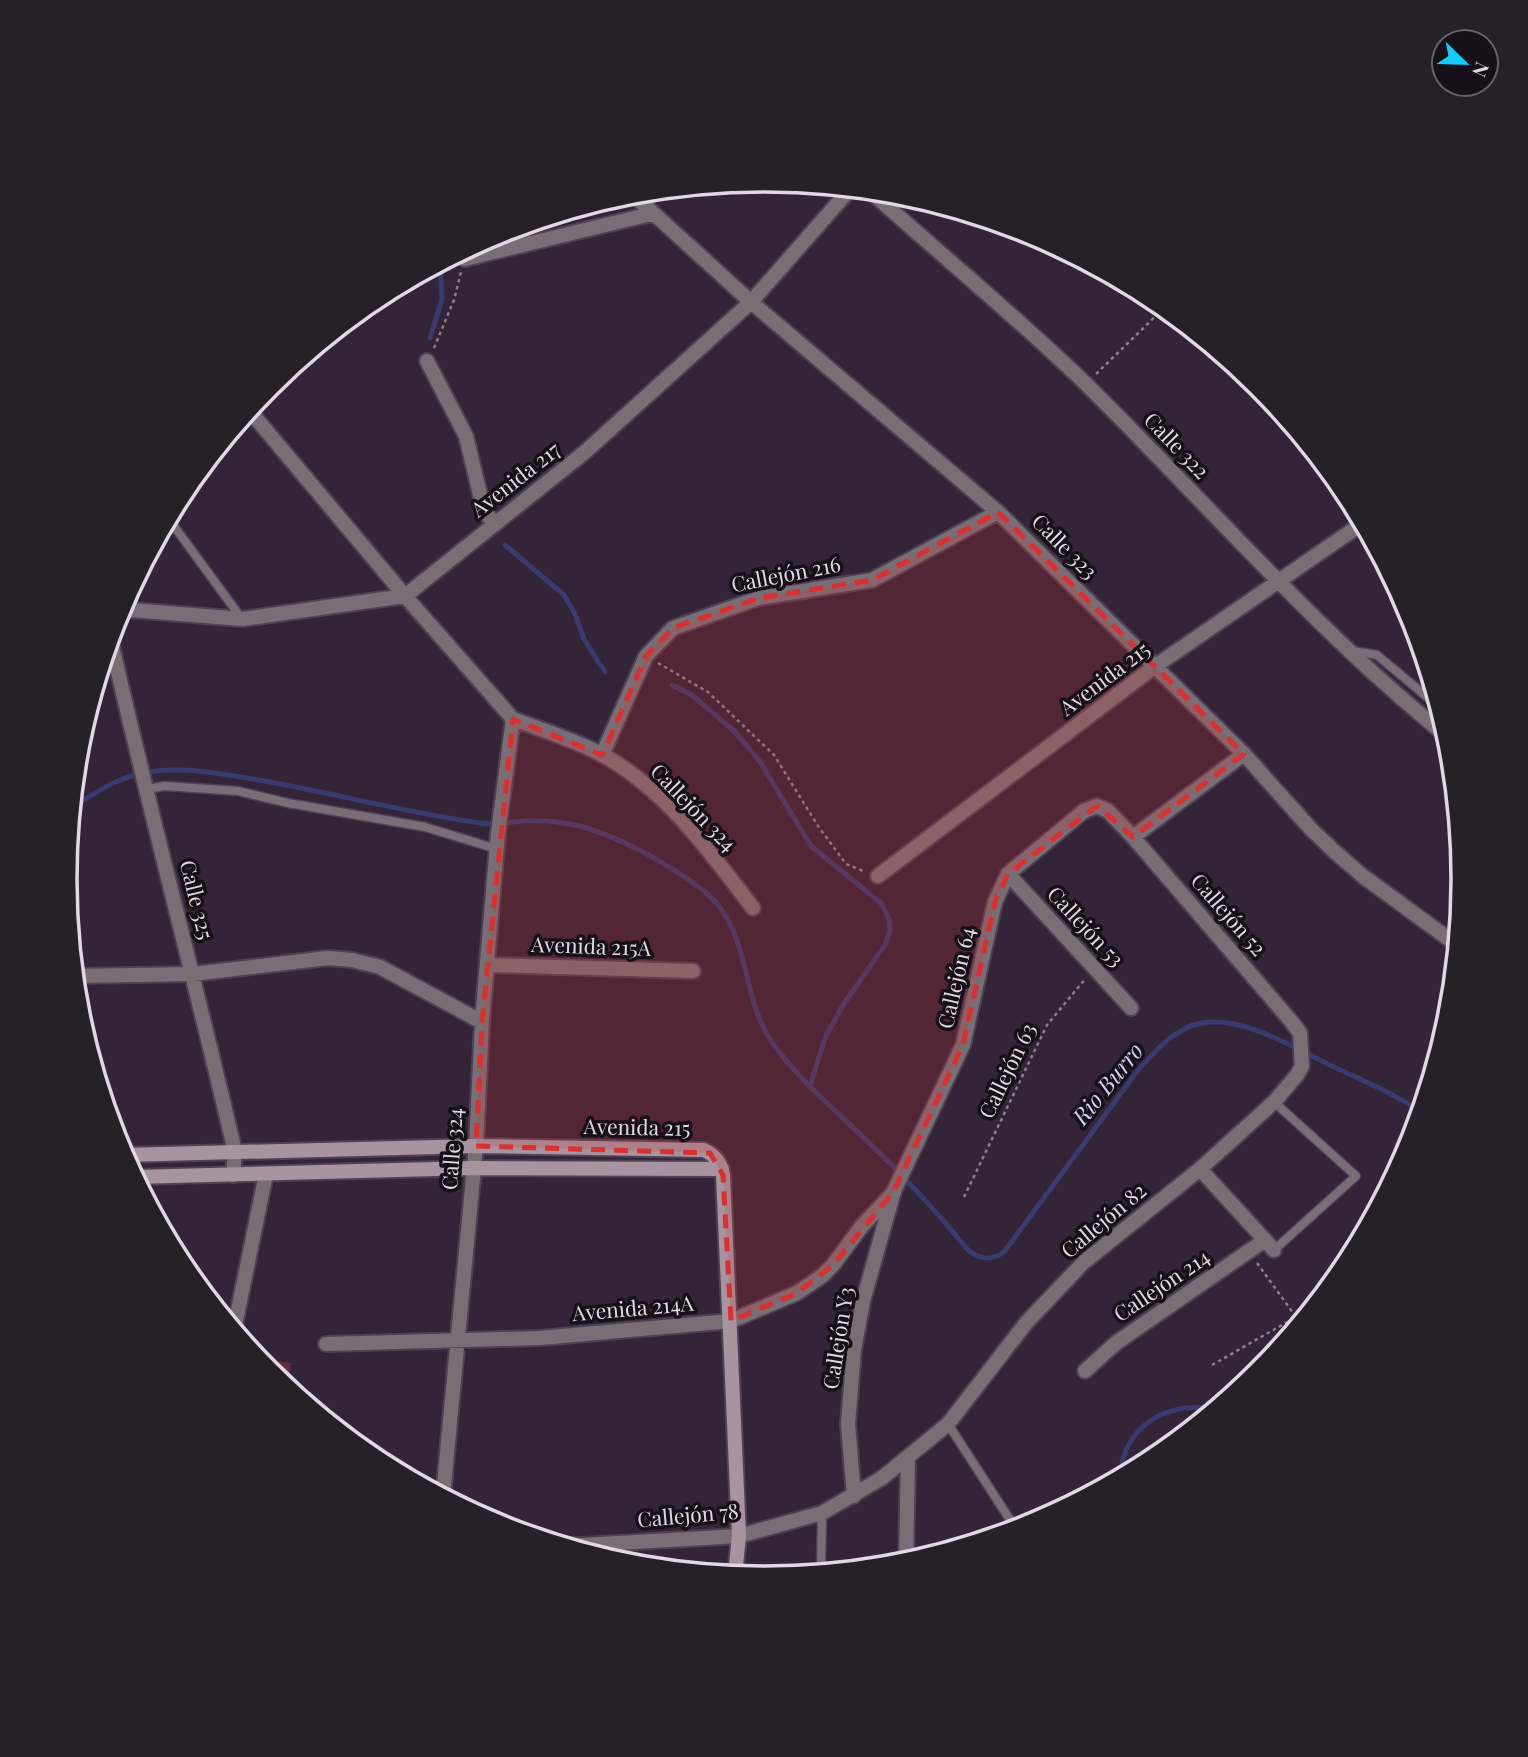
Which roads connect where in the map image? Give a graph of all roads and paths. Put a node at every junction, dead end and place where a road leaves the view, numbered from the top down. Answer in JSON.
{"nodes":[{"id":1,"x":844,"y":196,"type":"edge"},
{"id":2,"x":883,"y":202,"type":"edge"},
{"id":3,"x":641,"y":203,"type":"edge"},
{"id":4,"x":651,"y":214,"type":"junction"},
{"id":5,"x":469,"y":258,"type":"edge"},
{"id":6,"x":465,"y":259,"type":"edge"},
{"id":7,"x":751,"y":302,"type":"junction"},
{"id":8,"x":1157,"y":315,"type":"edge"},
{"id":9,"x":427,"y":361,"type":"joint"},
{"id":10,"x":1086,"y":384,"type":"junction"},
{"id":11,"x":255,"y":418,"type":"edge"},
{"id":12,"x":998,"y":512,"type":"junction"},
{"id":13,"x":495,"y":524,"type":"junction"},
{"id":14,"x":175,"y":526,"type":"edge"},
{"id":15,"x":1355,"y":529,"type":"edge"},
{"id":16,"x":1279,"y":581,"type":"junction"},
{"id":17,"x":405,"y":596,"type":"junction"},
{"id":18,"x":132,"y":610,"type":"edge"},
{"id":19,"x":242,"y":619,"type":"junction"},
{"id":20,"x":1351,"y":651,"type":"junction"},
{"id":21,"x":114,"y":655,"type":"edge"},
{"id":22,"x":646,"y":656,"type":"junction"},
{"id":23,"x":1154,"y":667,"type":"junction"},
{"id":24,"x":1427,"y":697,"type":"edge"},
{"id":25,"x":513,"y":719,"type":"junction"},
{"id":26,"x":1433,"y":724,"type":"edge"},
{"id":27,"x":1244,"y":754,"type":"junction"},
{"id":28,"x":602,"y":755,"type":"junction"},
{"id":29,"x":145,"y":787,"type":"junction"},
{"id":30,"x":1097,"y":806,"type":"joint"},
{"id":31,"x":1133,"y":837,"type":"junction"},
{"id":32,"x":497,"y":849,"type":"junction"},
{"id":33,"x":1009,"y":874,"type":"junction"},
{"id":34,"x":878,"y":876,"type":"joint"},
{"id":35,"x":753,"y":908,"type":"dead end"},
{"id":36,"x":1448,"y":938,"type":"edge"},
{"id":37,"x":488,"y":965,"type":"junction"},
{"id":38,"x":1094,"y":968,"type":"junction"},
{"id":39,"x":693,"y":971,"type":"dead end"},
{"id":40,"x":193,"y":974,"type":"junction"},
{"id":41,"x":84,"y":976,"type":"edge"},
{"id":42,"x":1131,"y":1008,"type":"dead end"},
{"id":43,"x":482,"y":1023,"type":"junction"},
{"id":44,"x":1301,"y":1066,"type":"joint"},
{"id":45,"x":1274,"y":1101,"type":"junction"},
{"id":46,"x":476,"y":1146,"type":"junction"},
{"id":47,"x":235,"y":1152,"type":"junction"},
{"id":48,"x":135,"y":1155,"type":"edge"},
{"id":49,"x":473,"y":1168,"type":"junction"},
{"id":50,"x":722,"y":1169,"type":"junction"},
{"id":51,"x":1200,"y":1169,"type":"junction"},
{"id":52,"x":266,"y":1174,"type":"junction"},
{"id":53,"x":233,"y":1175,"type":"junction"},
{"id":54,"x":146,"y":1177,"type":"edge"},
{"id":55,"x":894,"y":1191,"type":"junction"},
{"id":56,"x":964,"y":1197,"type":"dead end"},
{"id":57,"x":1270,"y":1245,"type":"junction"},
{"id":58,"x":1249,"y":1252,"type":"junction"},
{"id":59,"x":1294,"y":1315,"type":"edge"},
{"id":60,"x":236,"y":1318,"type":"edge"},
{"id":61,"x":731,"y":1321,"type":"junction"},
{"id":62,"x":1289,"y":1321,"type":"edge"},
{"id":63,"x":458,"y":1339,"type":"junction"},
{"id":64,"x":326,"y":1343,"type":"dead end"},
{"id":65,"x":1212,"y":1365,"type":"dead end"},
{"id":66,"x":1085,"y":1371,"type":"dead end"},
{"id":67,"x":948,"y":1424,"type":"junction"},
{"id":68,"x":908,"y":1458,"type":"junction"},
{"id":69,"x":444,"y":1486,"type":"edge"},
{"id":70,"x":854,"y":1496,"type":"junction"},
{"id":71,"x":822,"y":1513,"type":"junction"},
{"id":72,"x":1010,"y":1520,"type":"edge"},
{"id":73,"x":739,"y":1536,"type":"junction"},
{"id":74,"x":596,"y":1544,"type":"edge"},
{"id":75,"x":906,"y":1550,"type":"edge"},
{"id":76,"x":821,"y":1563,"type":"edge"},
{"id":77,"x":736,"y":1565,"type":"edge"}],
"edges":[{"from":1,"to":7,"type":"street","name":"Avenida 217"},
{"from":2,"to":10,"type":"street","name":"Calle 322"},
{"from":3,"to":4,"type":"street","name":"Calle 323"},
{"from":4,"to":5,"type":"street"},
{"from":4,"to":7,"type":"street","name":"Calle 323"},
{"from":6,"to":9,"type":"path"},
{"from":7,"to":12,"type":"street","name":"Calle 323"},
{"from":7,"to":13,"type":"street","name":"Avenida 217"},
{"from":8,"to":10,"type":"path"},
{"from":9,"to":13,"type":"street"},
{"from":10,"to":16,"type":"street","name":"Calle 322"},
{"from":11,"to":17,"type":"street"},
{"from":12,"to":22,"type":"street","name":"Callejón 216"},
{"from":12,"to":23,"type":"street","name":"Calle 323"},
{"from":13,"to":17,"type":"street","name":"Avenida 217"},
{"from":14,"to":19,"type":"lane"},
{"from":15,"to":16,"type":"street","name":"Avenida 215"},
{"from":16,"to":20,"type":"street","name":"Calle 322"},
{"from":16,"to":23,"type":"street","name":"Avenida 215"},
{"from":17,"to":19,"type":"street"},
{"from":17,"to":25,"type":"street"},
{"from":18,"to":19,"type":"street"},
{"from":20,"to":24,"type":"lane"},
{"from":20,"to":26,"type":"street","name":"Calle 322"},
{"from":21,"to":29,"type":"street","name":"Calle 325"},
{"from":22,"to":28,"type":"street","name":"Callejón 216"},
{"from":22,"to":34,"type":"path"},
{"from":23,"to":27,"type":"street","name":"Calle 323"},
{"from":23,"to":34,"type":"street","name":"Avenida 215"},
{"from":25,"to":28,"type":"street","name":"Callejón 324"},
{"from":25,"to":32,"type":"street","name":"Calle 324"},
{"from":27,"to":31,"type":"street"},
{"from":27,"to":36,"type":"street","name":"Calle 323"},
{"from":28,"to":35,"type":"street","name":"Callejón 324"},
{"from":29,"to":32,"type":"lane"},
{"from":29,"to":40,"type":"street","name":"Calle 325"},
{"from":30,"to":31,"type":"street","name":"Callejón 52"},
{"from":30,"to":33,"type":"street","name":"Callejón 64"},
{"from":31,"to":44,"type":"street","name":"Callejón 52"},
{"from":32,"to":37,"type":"street","name":"Calle 324"},
{"from":33,"to":38,"type":"street","name":"Callejón 53"},
{"from":33,"to":55,"type":"street","name":"Callejón 64"},
{"from":37,"to":39,"type":"street","name":"Avenida 215A"},
{"from":37,"to":43,"type":"street","name":"Calle 324"},
{"from":38,"to":42,"type":"street","name":"Callejón 53"},
{"from":38,"to":56,"type":"path","name":"Callejón 63"},
{"from":40,"to":41,"type":"street"},
{"from":40,"to":43,"type":"street"},
{"from":40,"to":47,"type":"street","name":"Calle 325"},
{"from":43,"to":46,"type":"street","name":"Calle 324"},
{"from":44,"to":45,"type":"street","name":"Callejón 82"},
{"from":45,"to":51,"type":"street","name":"Callejón 82"},
{"from":45,"to":57,"type":"lane","name":"Callejón 214"},
{"from":46,"to":47,"type":"street","name":"Avenida 215"},
{"from":46,"to":49,"type":"street","name":"Calle 324"},
{"from":46,"to":50,"type":"street","name":"Avenida 215"},
{"from":47,"to":48,"type":"street","name":"Avenida 215"},
{"from":47,"to":53,"type":"street","name":"Calle 325"},
{"from":49,"to":50,"type":"street","name":"Avenida 215"},
{"from":49,"to":52,"type":"street","name":"Avenida 215"},
{"from":49,"to":63,"type":"street","name":"Calle 324"},
{"from":50,"to":61,"type":"street"},
{"from":51,"to":57,"type":"street"},
{"from":51,"to":67,"type":"street","name":"Callejón 82"},
{"from":52,"to":53,"type":"street","name":"Avenida 215"},
{"from":52,"to":60,"type":"street"},
{"from":53,"to":54,"type":"street","name":"Avenida 215"},
{"from":55,"to":61,"type":"street","name":"Avenida 214A"},
{"from":55,"to":70,"type":"street","name":"Callejón Y3"},
{"from":57,"to":58,"type":"street","name":"Callejón 214"},
{"from":58,"to":59,"type":"path"},
{"from":58,"to":66,"type":"street","name":"Callejón 214"},
{"from":61,"to":63,"type":"street","name":"Avenida 214A"},
{"from":61,"to":73,"type":"street"},
{"from":62,"to":65,"type":"path"},
{"from":63,"to":64,"type":"street","name":"Avenida 214A"},
{"from":63,"to":69,"type":"street","name":"Calle 324"},
{"from":67,"to":68,"type":"street","name":"Callejón 78"},
{"from":67,"to":72,"type":"lane"},
{"from":68,"to":70,"type":"street","name":"Callejón 78"},
{"from":68,"to":75,"type":"street"},
{"from":70,"to":71,"type":"street","name":"Callejón 78"},
{"from":71,"to":73,"type":"street","name":"Callejón 78"},
{"from":71,"to":76,"type":"lane"},
{"from":73,"to":74,"type":"street","name":"Callejón 78"},
{"from":73,"to":77,"type":"street"}]}
